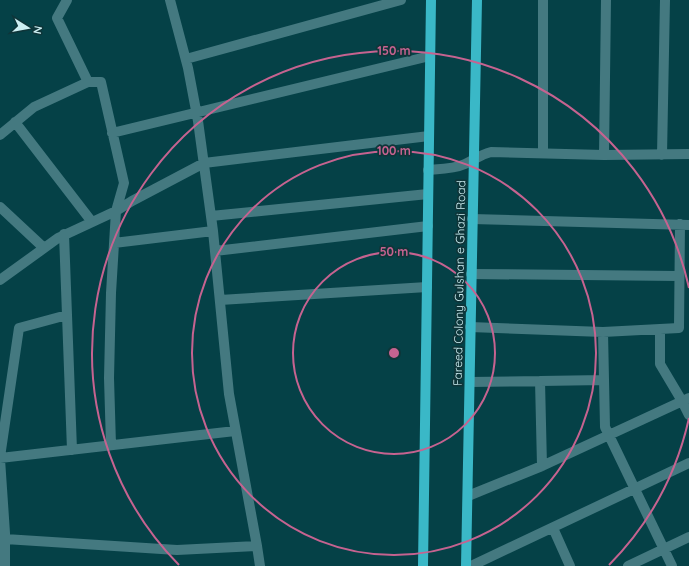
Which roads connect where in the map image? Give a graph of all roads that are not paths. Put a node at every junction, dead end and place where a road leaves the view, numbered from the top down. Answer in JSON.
{"nodes":[{"id":1,"x":67,"y":0,"type":"edge"},
{"id":2,"x":170,"y":0,"type":"edge"},
{"id":3,"x":401,"y":0,"type":"edge"},
{"id":4,"x":431,"y":0,"type":"edge"},
{"id":5,"x":477,"y":0,"type":"edge"},
{"id":6,"x":543,"y":0,"type":"edge"},
{"id":7,"x":606,"y":0,"type":"edge"},
{"id":8,"x":665,"y":0,"type":"edge"},
{"id":9,"x":386,"y":2,"type":"edge"},
{"id":10,"x":430,"y":56,"type":"junction"},
{"id":11,"x":186,"y":59,"type":"junction"},
{"id":12,"x":88,"y":82,"type":"junction"},
{"id":13,"x":197,"y":114,"type":"junction"},
{"id":14,"x":15,"y":122,"type":"junction"},
{"id":15,"x":112,"y":133,"type":"junction"},
{"id":16,"x":0,"y":135,"type":"edge"},
{"id":17,"x":429,"y":136,"type":"junction"},
{"id":18,"x":543,"y":154,"type":"junction"},
{"id":19,"x":662,"y":154,"type":"junction"},
{"id":20,"x":689,"y":154,"type":"edge"},
{"id":21,"x":604,"y":155,"type":"junction"},
{"id":22,"x":474,"y":159,"type":"junction"},
{"id":23,"x":204,"y":163,"type":"junction"},
{"id":24,"x":428,"y":170,"type":"junction"},
{"id":25,"x":428,"y":194,"type":"junction"},
{"id":26,"x":0,"y":206,"type":"edge"},
{"id":27,"x":116,"y":211,"type":"junction"},
{"id":28,"x":211,"y":216,"type":"junction"},
{"id":29,"x":472,"y":219,"type":"junction"},
{"id":30,"x":92,"y":222,"type":"junction"},
{"id":31,"x":684,"y":224,"type":"edge"},
{"id":32,"x":428,"y":226,"type":"junction"},
{"id":33,"x":213,"y":231,"type":"junction"},
{"id":34,"x":64,"y":234,"type":"junction"},
{"id":35,"x":114,"y":243,"type":"junction"},
{"id":36,"x":44,"y":248,"type":"junction"},
{"id":37,"x":215,"y":250,"type":"junction"},
{"id":38,"x":471,"y":274,"type":"junction"},
{"id":39,"x":679,"y":276,"type":"junction"},
{"id":40,"x":0,"y":280,"type":"edge"},
{"id":41,"x":427,"y":287,"type":"junction"},
{"id":42,"x":220,"y":300,"type":"junction"},
{"id":43,"x":67,"y":315,"type":"junction"},
{"id":44,"x":470,"y":327,"type":"junction"},
{"id":45,"x":660,"y":329,"type":"junction"},
{"id":46,"x":603,"y":332,"type":"junction"},
{"id":47,"x":604,"y":380,"type":"junction"},
{"id":48,"x":540,"y":381,"type":"junction"},
{"id":49,"x":470,"y":382,"type":"junction"},
{"id":50,"x":686,"y":399,"type":"edge"},
{"id":51,"x":689,"y":415,"type":"edge"},
{"id":52,"x":236,"y":431,"type":"junction"},
{"id":53,"x":609,"y":435,"type":"junction"},
{"id":54,"x":111,"y":445,"type":"junction"},
{"id":55,"x":72,"y":450,"type":"junction"},
{"id":56,"x":0,"y":458,"type":"edge"},
{"id":57,"x":689,"y":464,"type":"edge"},
{"id":58,"x":542,"y":466,"type":"junction"},
{"id":59,"x":635,"y":489,"type":"junction"},
{"id":60,"x":468,"y":496,"type":"junction"},
{"id":61,"x":2,"y":507,"type":"edge"},
{"id":62,"x":553,"y":528,"type":"junction"},
{"id":63,"x":689,"y":537,"type":"edge"},
{"id":64,"x":5,"y":539,"type":"junction"},
{"id":65,"x":257,"y":546,"type":"junction"},
{"id":66,"x":664,"y":549,"type":"junction"},
{"id":67,"x":5,"y":566,"type":"edge"},
{"id":68,"x":260,"y":566,"type":"edge"},
{"id":69,"x":423,"y":566,"type":"edge"},
{"id":70,"x":466,"y":566,"type":"edge"},
{"id":71,"x":471,"y":566,"type":"edge"},
{"id":72,"x":570,"y":566,"type":"edge"},
{"id":73,"x":628,"y":566,"type":"edge"},
{"id":74,"x":672,"y":566,"type":"edge"}],
"edges":[{"from":1,"to":12,"type":"street"},
{"from":2,"to":11,"type":"street"},
{"from":3,"to":9,"type":"street"},
{"from":4,"to":10,"type":"main road"},
{"from":5,"to":22,"type":"main road","name":"Fareed Colony Gulshan e Ghazi Road"},
{"from":6,"to":18,"type":"street"},
{"from":7,"to":21,"type":"street"},
{"from":8,"to":19,"type":"street"},
{"from":9,"to":11,"type":"street"},
{"from":10,"to":13,"type":"street"},
{"from":10,"to":17,"type":"main road"},
{"from":11,"to":13,"type":"street"},
{"from":12,"to":14,"type":"street"},
{"from":12,"to":15,"type":"street"},
{"from":13,"to":15,"type":"street"},
{"from":13,"to":23,"type":"street"},
{"from":14,"to":16,"type":"street"},
{"from":14,"to":30,"type":"street"},
{"from":15,"to":27,"type":"street"},
{"from":17,"to":23,"type":"street"},
{"from":17,"to":24,"type":"main road"},
{"from":18,"to":21,"type":"street"},
{"from":18,"to":22,"type":"street"},
{"from":19,"to":20,"type":"street"},
{"from":19,"to":21,"type":"street"},
{"from":22,"to":24,"type":"street"},
{"from":22,"to":29,"type":"main road","name":"Fareed Colony Gulshan e Ghazi Road"},
{"from":23,"to":27,"type":"street"},
{"from":23,"to":28,"type":"street"},
{"from":24,"to":25,"type":"main road"},
{"from":25,"to":28,"type":"street"},
{"from":25,"to":32,"type":"main road"},
{"from":26,"to":36,"type":"street"},
{"from":27,"to":30,"type":"street"},
{"from":27,"to":35,"type":"street"},
{"from":28,"to":33,"type":"street"},
{"from":29,"to":31,"type":"street"},
{"from":29,"to":38,"type":"main road","name":"Fareed Colony Gulshan e Ghazi Road"},
{"from":30,"to":34,"type":"street"},
{"from":31,"to":39,"type":"street"},
{"from":32,"to":37,"type":"street"},
{"from":32,"to":41,"type":"main road"},
{"from":33,"to":35,"type":"street"},
{"from":33,"to":37,"type":"street"},
{"from":34,"to":36,"type":"street"},
{"from":34,"to":43,"type":"street"},
{"from":35,"to":54,"type":"street"},
{"from":36,"to":40,"type":"street"},
{"from":37,"to":42,"type":"street"},
{"from":38,"to":39,"type":"street"},
{"from":38,"to":44,"type":"main road","name":"Fareed Colony Gulshan e Ghazi Road"},
{"from":39,"to":45,"type":"street"},
{"from":41,"to":42,"type":"street"},
{"from":41,"to":69,"type":"main road"},
{"from":42,"to":52,"type":"street"},
{"from":43,"to":55,"type":"street"},
{"from":43,"to":56,"type":"street"},
{"from":44,"to":46,"type":"street"},
{"from":44,"to":49,"type":"main road","name":"Fareed Colony Gulshan e Ghazi Road"},
{"from":45,"to":46,"type":"street"},
{"from":45,"to":50,"type":"street"},
{"from":46,"to":47,"type":"street"},
{"from":47,"to":48,"type":"street"},
{"from":47,"to":53,"type":"street"},
{"from":48,"to":49,"type":"street"},
{"from":48,"to":58,"type":"street"},
{"from":49,"to":60,"type":"main road","name":"Fareed Colony Gulshan e Ghazi Road"},
{"from":50,"to":51,"type":"street"},
{"from":50,"to":53,"type":"street"},
{"from":52,"to":54,"type":"street"},
{"from":52,"to":65,"type":"street"},
{"from":53,"to":58,"type":"street"},
{"from":53,"to":59,"type":"street"},
{"from":54,"to":55,"type":"street"},
{"from":55,"to":56,"type":"street"},
{"from":56,"to":61,"type":"street"},
{"from":57,"to":59,"type":"street"},
{"from":58,"to":60,"type":"street"},
{"from":59,"to":62,"type":"street"},
{"from":59,"to":66,"type":"street"},
{"from":60,"to":70,"type":"main road","name":"Fareed Colony Gulshan e Ghazi Road"},
{"from":61,"to":64,"type":"street"},
{"from":62,"to":71,"type":"street"},
{"from":62,"to":72,"type":"street"},
{"from":63,"to":66,"type":"street"},
{"from":64,"to":65,"type":"street"},
{"from":64,"to":67,"type":"street"},
{"from":65,"to":68,"type":"street"},
{"from":66,"to":73,"type":"street"},
{"from":66,"to":74,"type":"street"}]}
